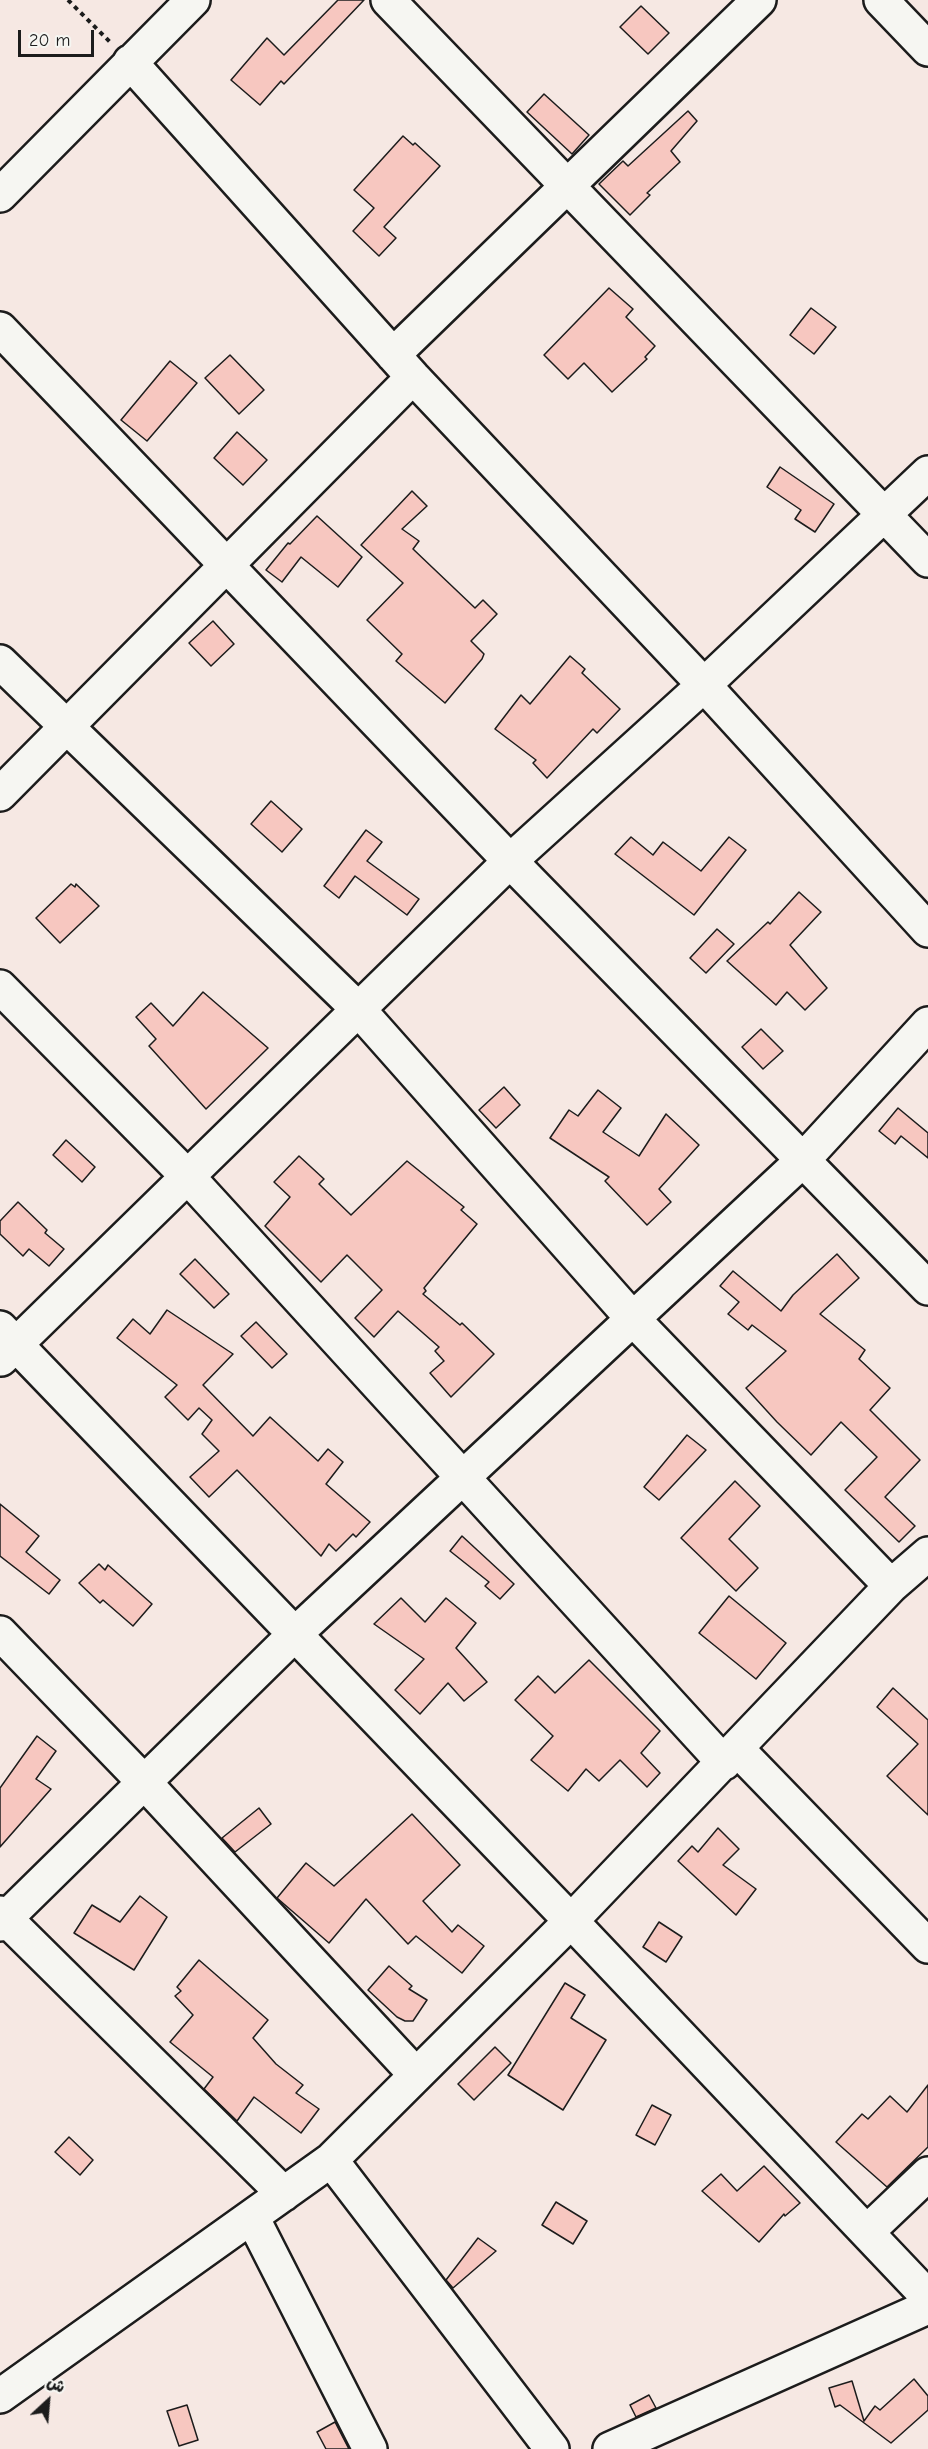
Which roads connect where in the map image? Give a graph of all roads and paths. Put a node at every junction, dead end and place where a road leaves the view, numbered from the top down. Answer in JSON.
{"nodes":[{"id":1,"x":68,"y":0,"type":"edge"},
{"id":2,"x":193,"y":0,"type":"edge"},
{"id":3,"x":388,"y":0,"type":"edge"},
{"id":4,"x":759,"y":0,"type":"edge"},
{"id":5,"x":881,"y":0,"type":"edge"},
{"id":6,"x":928,"y":49,"type":"edge"},
{"id":7,"x":130,"y":62,"type":"junction"},
{"id":8,"x":567,"y":186,"type":"junction"},
{"id":9,"x":0,"y":195,"type":"edge"},
{"id":10,"x":0,"y":329,"type":"edge"},
{"id":11,"x":403,"y":366,"type":"junction"},
{"id":12,"x":928,"y":473,"type":"edge"},
{"id":13,"x":885,"y":514,"type":"junction"},
{"id":14,"x":928,"y":560,"type":"edge"},
{"id":15,"x":227,"y":566,"type":"junction"},
{"id":16,"x":0,"y":662,"type":"edge"},
{"id":17,"x":704,"y":685,"type":"junction"},
{"id":18,"x":67,"y":727,"type":"junction"},
{"id":19,"x":0,"y":794,"type":"edge"},
{"id":20,"x":510,"y":861,"type":"junction"},
{"id":21,"x":928,"y":930,"type":"edge"},
{"id":22,"x":0,"y":987,"type":"edge"},
{"id":23,"x":359,"y":1010,"type":"junction"},
{"id":24,"x":928,"y":1024,"type":"edge"},
{"id":25,"x":803,"y":1160,"type":"junction"},
{"id":26,"x":188,"y":1177,"type":"junction"},
{"id":27,"x":928,"y":1288,"type":"edge"},
{"id":28,"x":633,"y":1319,"type":"junction"},
{"id":29,"x":5,"y":1344,"type":"edge"},
{"id":30,"x":462,"y":1478,"type":"junction"},
{"id":31,"x":928,"y":1554,"type":"edge"},
{"id":32,"x":891,"y":1586,"type":"junction"},
{"id":33,"x":0,"y":1633,"type":"edge"},
{"id":34,"x":295,"y":1634,"type":"junction"},
{"id":35,"x":731,"y":1756,"type":"junction"},
{"id":36,"x":144,"y":1782,"type":"junction"},
{"id":37,"x":2,"y":1919,"type":"edge"},
{"id":38,"x":571,"y":1921,"type":"junction"},
{"id":39,"x":928,"y":1946,"type":"edge"},
{"id":40,"x":416,"y":2075,"type":"junction"},
{"id":41,"x":331,"y":2160,"type":"junction"},
{"id":42,"x":928,"y":2174,"type":"edge"},
{"id":43,"x":284,"y":2194,"type":"junction"},
{"id":44,"x":252,"y":2217,"type":"junction"},
{"id":45,"x":867,"y":2232,"type":"junction"},
{"id":46,"x":928,"y":2297,"type":"edge"},
{"id":47,"x":928,"y":2307,"type":"edge"},
{"id":48,"x":0,"y":2396,"type":"edge"},
{"id":49,"x":370,"y":2449,"type":"edge"},
{"id":50,"x":552,"y":2449,"type":"edge"},
{"id":51,"x":610,"y":2449,"type":"edge"}],
"edges":[{"from":1,"to":7,"type":"path"},
{"from":2,"to":7,"type":"street"},
{"from":3,"to":8,"type":"street"},
{"from":4,"to":8,"type":"street"},
{"from":5,"to":6,"type":"street"},
{"from":7,"to":9,"type":"street"},
{"from":7,"to":11,"type":"street"},
{"from":8,"to":11,"type":"street"},
{"from":8,"to":13,"type":"street"},
{"from":10,"to":15,"type":"street"},
{"from":11,"to":15,"type":"street"},
{"from":11,"to":17,"type":"street"},
{"from":12,"to":13,"type":"street"},
{"from":13,"to":14,"type":"street"},
{"from":13,"to":17,"type":"street"},
{"from":15,"to":18,"type":"street"},
{"from":15,"to":20,"type":"street"},
{"from":16,"to":18,"type":"street"},
{"from":17,"to":20,"type":"street"},
{"from":17,"to":21,"type":"street"},
{"from":18,"to":19,"type":"street"},
{"from":18,"to":23,"type":"street"},
{"from":20,"to":23,"type":"street"},
{"from":20,"to":25,"type":"street"},
{"from":22,"to":26,"type":"street"},
{"from":23,"to":26,"type":"street"},
{"from":23,"to":28,"type":"street"},
{"from":24,"to":25,"type":"street"},
{"from":25,"to":27,"type":"street"},
{"from":25,"to":28,"type":"street"},
{"from":26,"to":29,"type":"street"},
{"from":26,"to":30,"type":"street"},
{"from":28,"to":30,"type":"street"},
{"from":28,"to":32,"type":"street"},
{"from":29,"to":34,"type":"street"},
{"from":30,"to":34,"type":"street"},
{"from":30,"to":35,"type":"street"},
{"from":31,"to":32,"type":"street"},
{"from":32,"to":35,"type":"street"},
{"from":33,"to":36,"type":"street"},
{"from":34,"to":36,"type":"street"},
{"from":34,"to":38,"type":"street"},
{"from":35,"to":38,"type":"street"},
{"from":35,"to":39,"type":"street"},
{"from":36,"to":37,"type":"street"},
{"from":36,"to":40,"type":"street"},
{"from":37,"to":43,"type":"street"},
{"from":38,"to":40,"type":"street"},
{"from":38,"to":45,"type":"street"},
{"from":40,"to":41,"type":"street"},
{"from":41,"to":43,"type":"street"},
{"from":41,"to":50,"type":"street"},
{"from":42,"to":45,"type":"street"},
{"from":43,"to":44,"type":"street"},
{"from":44,"to":48,"type":"street"},
{"from":44,"to":49,"type":"street"},
{"from":45,"to":46,"type":"street"},
{"from":47,"to":51,"type":"street"}]}
